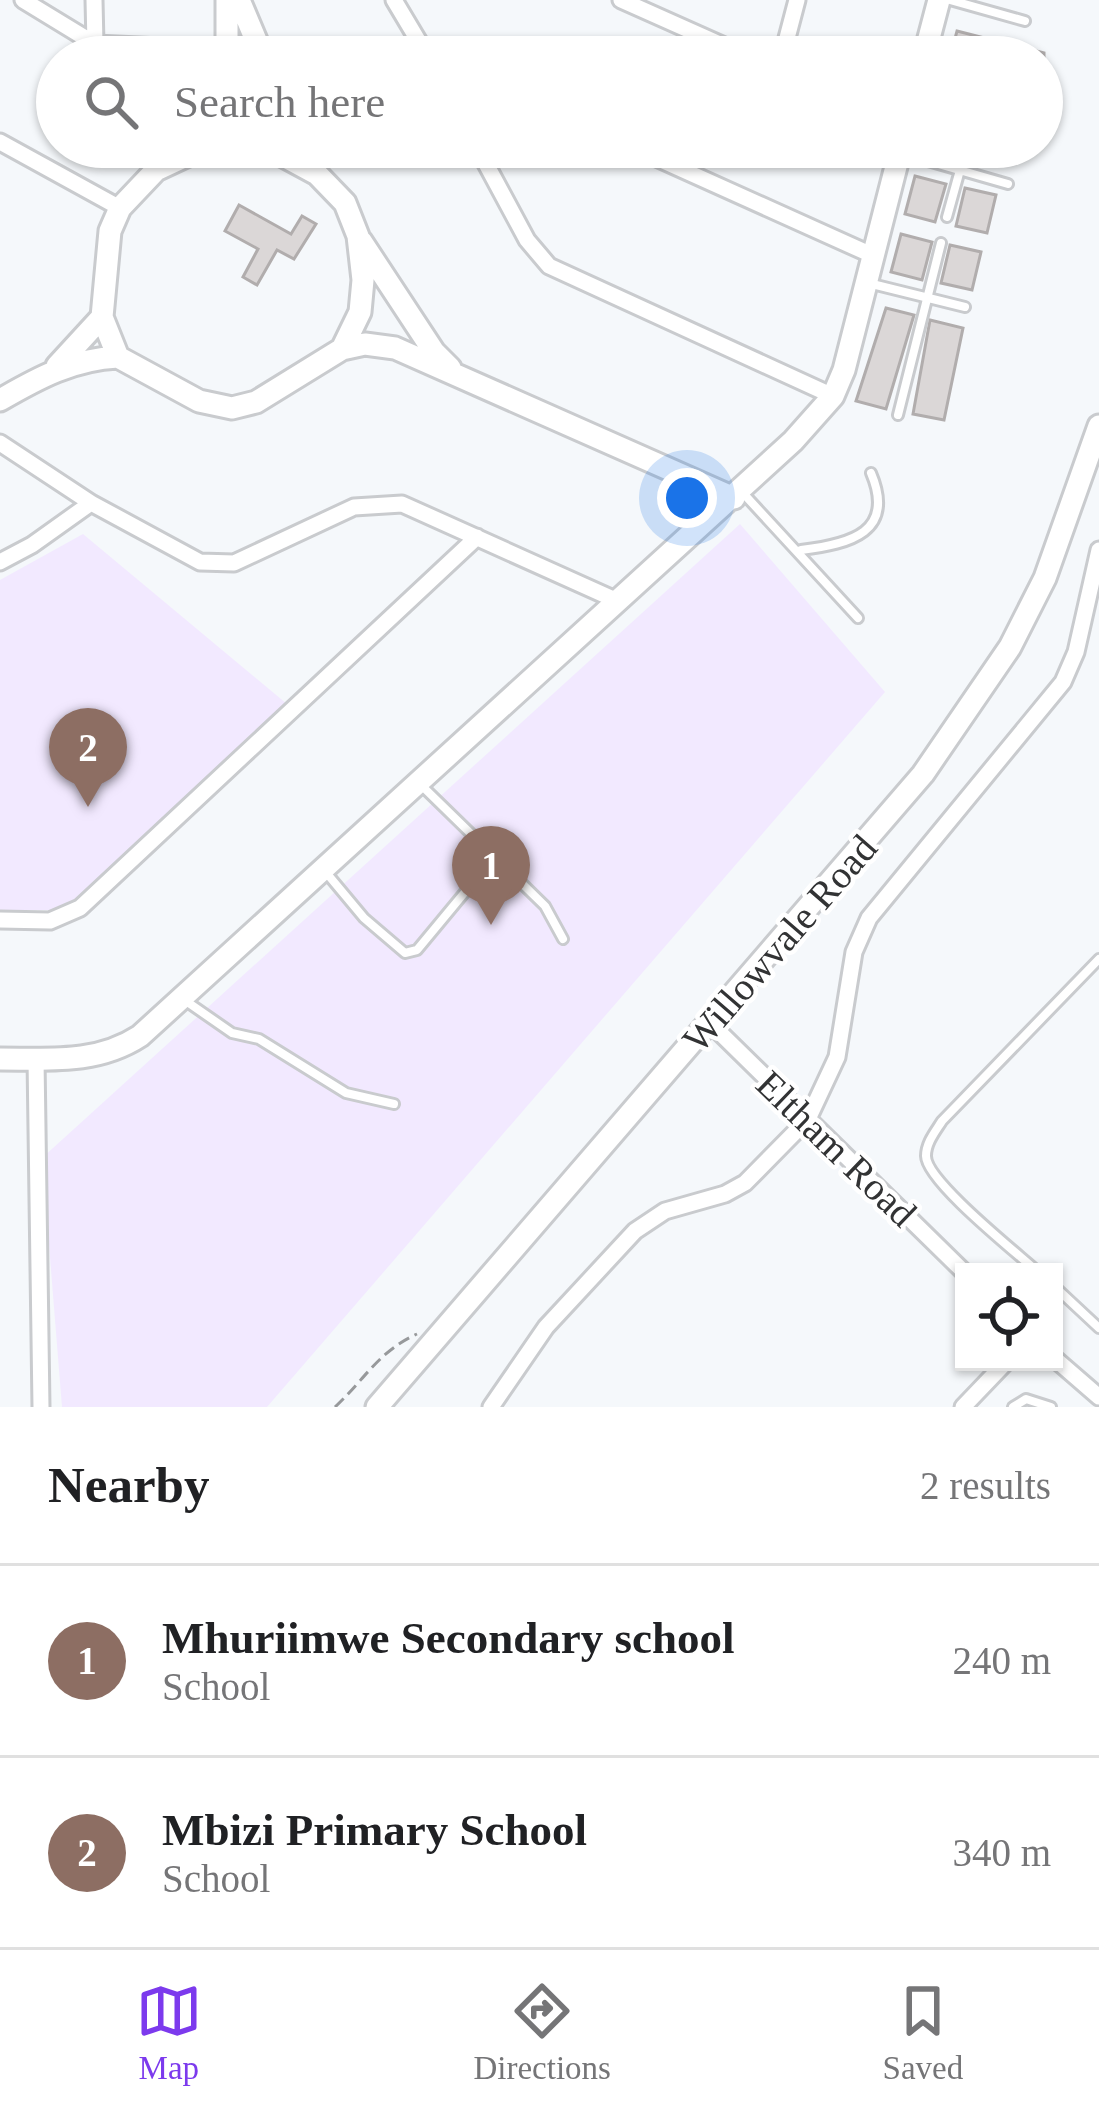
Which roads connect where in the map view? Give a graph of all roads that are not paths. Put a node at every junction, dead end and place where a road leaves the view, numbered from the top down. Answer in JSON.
{"nodes":[{"id":1,"x":23,"y":0,"type":"edge"},
{"id":2,"x":94,"y":0,"type":"edge"},
{"id":3,"x":227,"y":0,"type":"edge"},
{"id":4,"x":239,"y":0,"type":"edge"},
{"id":5,"x":394,"y":0,"type":"edge"},
{"id":6,"x":621,"y":0,"type":"edge"},
{"id":7,"x":796,"y":0,"type":"edge"},
{"id":8,"x":939,"y":0,"type":"edge"},
{"id":9,"x":950,"y":0,"type":"edge"},
{"id":10,"x":1025,"y":21,"type":"dead end"},
{"id":11,"x":82,"y":36,"type":"edge"},
{"id":12,"x":95,"y":36,"type":"edge"},
{"id":13,"x":227,"y":36,"type":"edge"},
{"id":14,"x":254,"y":36,"type":"edge"},
{"id":15,"x":415,"y":36,"type":"edge"},
{"id":16,"x":702,"y":36,"type":"edge"},
{"id":17,"x":787,"y":36,"type":"edge"},
{"id":18,"x":930,"y":36,"type":"edge"},
{"id":19,"x":0,"y":142,"type":"edge"},
{"id":20,"x":36,"y":162,"type":"edge"},
{"id":21,"x":47,"y":168,"type":"edge"},
{"id":22,"x":160,"y":168,"type":"edge"},
{"id":23,"x":306,"y":168,"type":"edge"},
{"id":24,"x":314,"y":168,"type":"edge"},
{"id":25,"x":488,"y":168,"type":"edge"},
{"id":26,"x":679,"y":168,"type":"edge"},
{"id":27,"x":895,"y":168,"type":"edge"},
{"id":28,"x":954,"y":168,"type":"edge"},
{"id":29,"x":960,"y":170,"type":"junction"},
{"id":30,"x":317,"y":174,"type":"junction"},
{"id":31,"x":1008,"y":184,"type":"dead end"},
{"id":32,"x":120,"y":208,"type":"junction"},
{"id":33,"x":946,"y":217,"type":"dead end"},
{"id":34,"x":358,"y":236,"type":"junction"},
{"id":35,"x":941,"y":243,"type":"dead end"},
{"id":36,"x":872,"y":255,"type":"junction"},
{"id":37,"x":866,"y":282,"type":"junction"},
{"id":38,"x":926,"y":298,"type":"junction"},
{"id":39,"x":965,"y":307,"type":"dead end"},
{"id":40,"x":102,"y":317,"type":"junction"},
{"id":41,"x":342,"y":350,"type":"junction"},
{"id":42,"x":118,"y":356,"type":"junction"},
{"id":43,"x":52,"y":370,"type":"junction"},
{"id":44,"x":453,"y":372,"type":"junction"},
{"id":45,"x":833,"y":396,"type":"junction"},
{"id":46,"x":0,"y":400,"type":"edge"},
{"id":47,"x":898,"y":415,"type":"dead end"},
{"id":48,"x":1099,"y":426,"type":"edge"},
{"id":49,"x":0,"y":443,"type":"edge"},
{"id":50,"x":872,"y":473,"type":"dead end"},
{"id":51,"x":737,"y":494,"type":"junction"},
{"id":52,"x":91,"y":503,"type":"junction"},
{"id":53,"x":477,"y":537,"type":"junction"},
{"id":54,"x":799,"y":550,"type":"junction"},
{"id":55,"x":1099,"y":550,"type":"edge"},
{"id":56,"x":0,"y":562,"type":"edge"},
{"id":57,"x":620,"y":602,"type":"junction"},
{"id":58,"x":857,"y":619,"type":"dead end"},
{"id":59,"x":419,"y":783,"type":"junction"},
{"id":60,"x":494,"y":857,"type":"junction"},
{"id":61,"x":324,"y":870,"type":"junction"},
{"id":62,"x":0,"y":920,"type":"edge"},
{"id":63,"x":563,"y":939,"type":"dead end"},
{"id":64,"x":1099,"y":959,"type":"edge"},
{"id":65,"x":182,"y":998,"type":"junction"},
{"id":66,"x":710,"y":1023,"type":"junction"},
{"id":67,"x":0,"y":1059,"type":"edge"},
{"id":68,"x":36,"y":1059,"type":"junction"},
{"id":69,"x":394,"y":1104,"type":"dead end"},
{"id":70,"x":808,"y":1119,"type":"junction"},
{"id":71,"x":955,"y":1263,"type":"edge"},
{"id":72,"x":1029,"y":1263,"type":"edge"},
{"id":73,"x":1063,"y":1294,"type":"edge"},
{"id":74,"x":1099,"y":1328,"type":"edge"},
{"id":75,"x":1063,"y":1366,"type":"edge"},
{"id":76,"x":997,"y":1371,"type":"edge"},
{"id":77,"x":1099,"y":1397,"type":"edge"},
{"id":78,"x":41,"y":1407,"type":"edge"},
{"id":79,"x":376,"y":1407,"type":"edge"},
{"id":80,"x":491,"y":1407,"type":"edge"},
{"id":81,"x":963,"y":1407,"type":"edge"},
{"id":82,"x":1013,"y":1407,"type":"edge"},
{"id":83,"x":1052,"y":1407,"type":"edge"}],
"edges":[{"from":1,"to":11,"type":"street"},
{"from":2,"to":12,"type":"street"},
{"from":3,"to":13,"type":"street"},
{"from":4,"to":14,"type":"street"},
{"from":5,"to":15,"type":"street"},
{"from":6,"to":16,"type":"street"},
{"from":7,"to":17,"type":"street"},
{"from":8,"to":18,"type":"street"},
{"from":9,"to":10,"type":"lane"},
{"from":19,"to":20,"type":"street"},
{"from":21,"to":32,"type":"street"},
{"from":22,"to":32,"type":"street"},
{"from":23,"to":30,"type":"street"},
{"from":24,"to":30,"type":"street"},
{"from":25,"to":45,"type":"street"},
{"from":26,"to":36,"type":"street"},
{"from":27,"to":36,"type":"street"},
{"from":28,"to":29,"type":"lane"},
{"from":29,"to":31,"type":"lane"},
{"from":29,"to":33,"type":"lane"},
{"from":30,"to":34,"type":"street"},
{"from":32,"to":40,"type":"street"},
{"from":34,"to":41,"type":"street"},
{"from":34,"to":44,"type":"street"},
{"from":35,"to":38,"type":"lane"},
{"from":36,"to":37,"type":"street"},
{"from":37,"to":38,"type":"lane"},
{"from":37,"to":45,"type":"street"},
{"from":38,"to":39,"type":"lane"},
{"from":38,"to":47,"type":"lane"},
{"from":40,"to":42,"type":"street"},
{"from":40,"to":43,"type":"street"},
{"from":41,"to":42,"type":"street"},
{"from":41,"to":44,"type":"street"},
{"from":42,"to":43,"type":"street"},
{"from":43,"to":46,"type":"street"},
{"from":44,"to":51,"type":"street"},
{"from":45,"to":51,"type":"street"},
{"from":48,"to":66,"type":"street","name":"Willowvale Road"},
{"from":49,"to":52,"type":"street"},
{"from":50,"to":54,"type":"lane"},
{"from":51,"to":54,"type":"lane"},
{"from":51,"to":57,"type":"street"},
{"from":52,"to":53,"type":"street"},
{"from":52,"to":56,"type":"street"},
{"from":53,"to":57,"type":"street"},
{"from":53,"to":62,"type":"street"},
{"from":54,"to":58,"type":"lane"},
{"from":55,"to":70,"type":"street"},
{"from":57,"to":59,"type":"street"},
{"from":59,"to":60,"type":"lane"},
{"from":59,"to":61,"type":"street"},
{"from":60,"to":61,"type":"lane"},
{"from":60,"to":63,"type":"lane"},
{"from":61,"to":65,"type":"street"},
{"from":64,"to":72,"type":"lane"},
{"from":65,"to":68,"type":"street"},
{"from":65,"to":69,"type":"lane"},
{"from":66,"to":70,"type":"street","name":"Eltham Road"},
{"from":66,"to":79,"type":"street","name":"Willowvale Road"},
{"from":67,"to":68,"type":"street"},
{"from":68,"to":78,"type":"street"},
{"from":70,"to":71,"type":"street","name":"Eltham Road"},
{"from":70,"to":80,"type":"street"},
{"from":73,"to":74,"type":"lane"},
{"from":75,"to":77,"type":"street"},
{"from":76,"to":81,"type":"street"},
{"from":82,"to":83,"type":"lane"}]}
